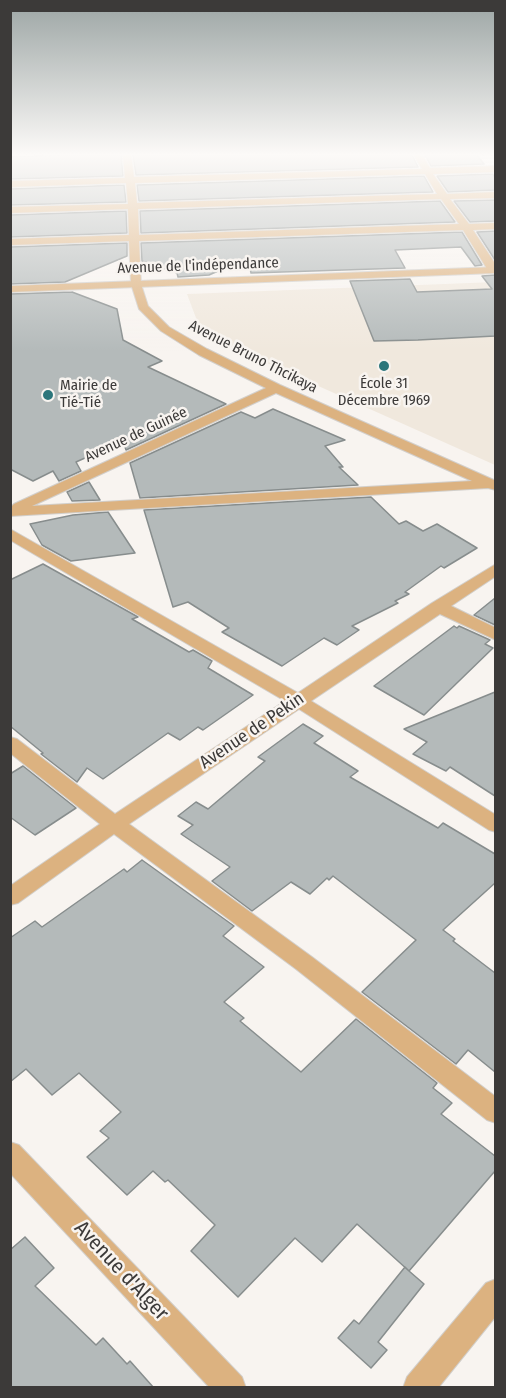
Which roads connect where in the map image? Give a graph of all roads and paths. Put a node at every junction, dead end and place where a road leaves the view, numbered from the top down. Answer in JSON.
{"nodes":[{"id":1,"x":133,"y":220,"type":"edge"},
{"id":2,"x":461,"y":220,"type":"edge"},
{"id":3,"x":495,"y":226,"type":"edge"},
{"id":4,"x":465,"y":227,"type":"junction"},
{"id":5,"x":134,"y":238,"type":"junction"},
{"id":6,"x":10,"y":242,"type":"edge"},
{"id":7,"x":494,"y":270,"type":"edge"},
{"id":8,"x":136,"y":284,"type":"junction"},
{"id":9,"x":10,"y":289,"type":"edge"},
{"id":10,"x":276,"y":388,"type":"junction"},
{"id":11,"x":493,"y":485,"type":"edge"},
{"id":12,"x":10,"y":512,"type":"edge"},
{"id":13,"x":10,"y":533,"type":"edge"},
{"id":14,"x":495,"y":569,"type":"edge"},
{"id":15,"x":438,"y":606,"type":"junction"},
{"id":16,"x":495,"y":635,"type":"edge"},
{"id":17,"x":297,"y":700,"type":"junction"},
{"id":18,"x":10,"y":743,"type":"edge"},
{"id":19,"x":114,"y":824,"type":"junction"},
{"id":20,"x":495,"y":825,"type":"edge"},
{"id":21,"x":10,"y":897,"type":"edge"},
{"id":22,"x":495,"y":1112,"type":"edge"},
{"id":23,"x":10,"y":1154,"type":"edge"},
{"id":24,"x":495,"y":1293,"type":"edge"},
{"id":25,"x":231,"y":1388,"type":"edge"},
{"id":26,"x":418,"y":1388,"type":"edge"}],
"edges":[{"from":1,"to":5,"type":"street","name":"Avenue Bruno Thcikaya"},
{"from":2,"to":4,"type":"street"},
{"from":3,"to":4,"type":"street"},
{"from":4,"to":5,"type":"street"},
{"from":4,"to":7,"type":"street"},
{"from":5,"to":6,"type":"street"},
{"from":5,"to":8,"type":"street","name":"Avenue Bruno Thcikaya"},
{"from":7,"to":8,"type":"street","name":"Avenue de l'indépendance"},
{"from":8,"to":9,"type":"street","name":"Avenue de l'indépendance"},
{"from":8,"to":10,"type":"street","name":"Avenue Bruno Thcikaya"},
{"from":10,"to":11,"type":"street","name":"Avenue Bruno Thcikaya"},
{"from":10,"to":12,"type":"street","name":"Avenue de Guinée"},
{"from":11,"to":12,"type":"street"},
{"from":13,"to":17,"type":"street"},
{"from":14,"to":15,"type":"street","name":"Avenue de Pekin"},
{"from":15,"to":16,"type":"street"},
{"from":15,"to":17,"type":"street","name":"Avenue de Pekin"},
{"from":17,"to":19,"type":"street","name":"Avenue de Pekin"},
{"from":17,"to":20,"type":"street"},
{"from":18,"to":19,"type":"street"},
{"from":19,"to":21,"type":"street","name":"Avenue de Pekin"},
{"from":19,"to":22,"type":"street"},
{"from":23,"to":25,"type":"street","name":"Avenue d'Alger"},
{"from":24,"to":26,"type":"street"}]}
